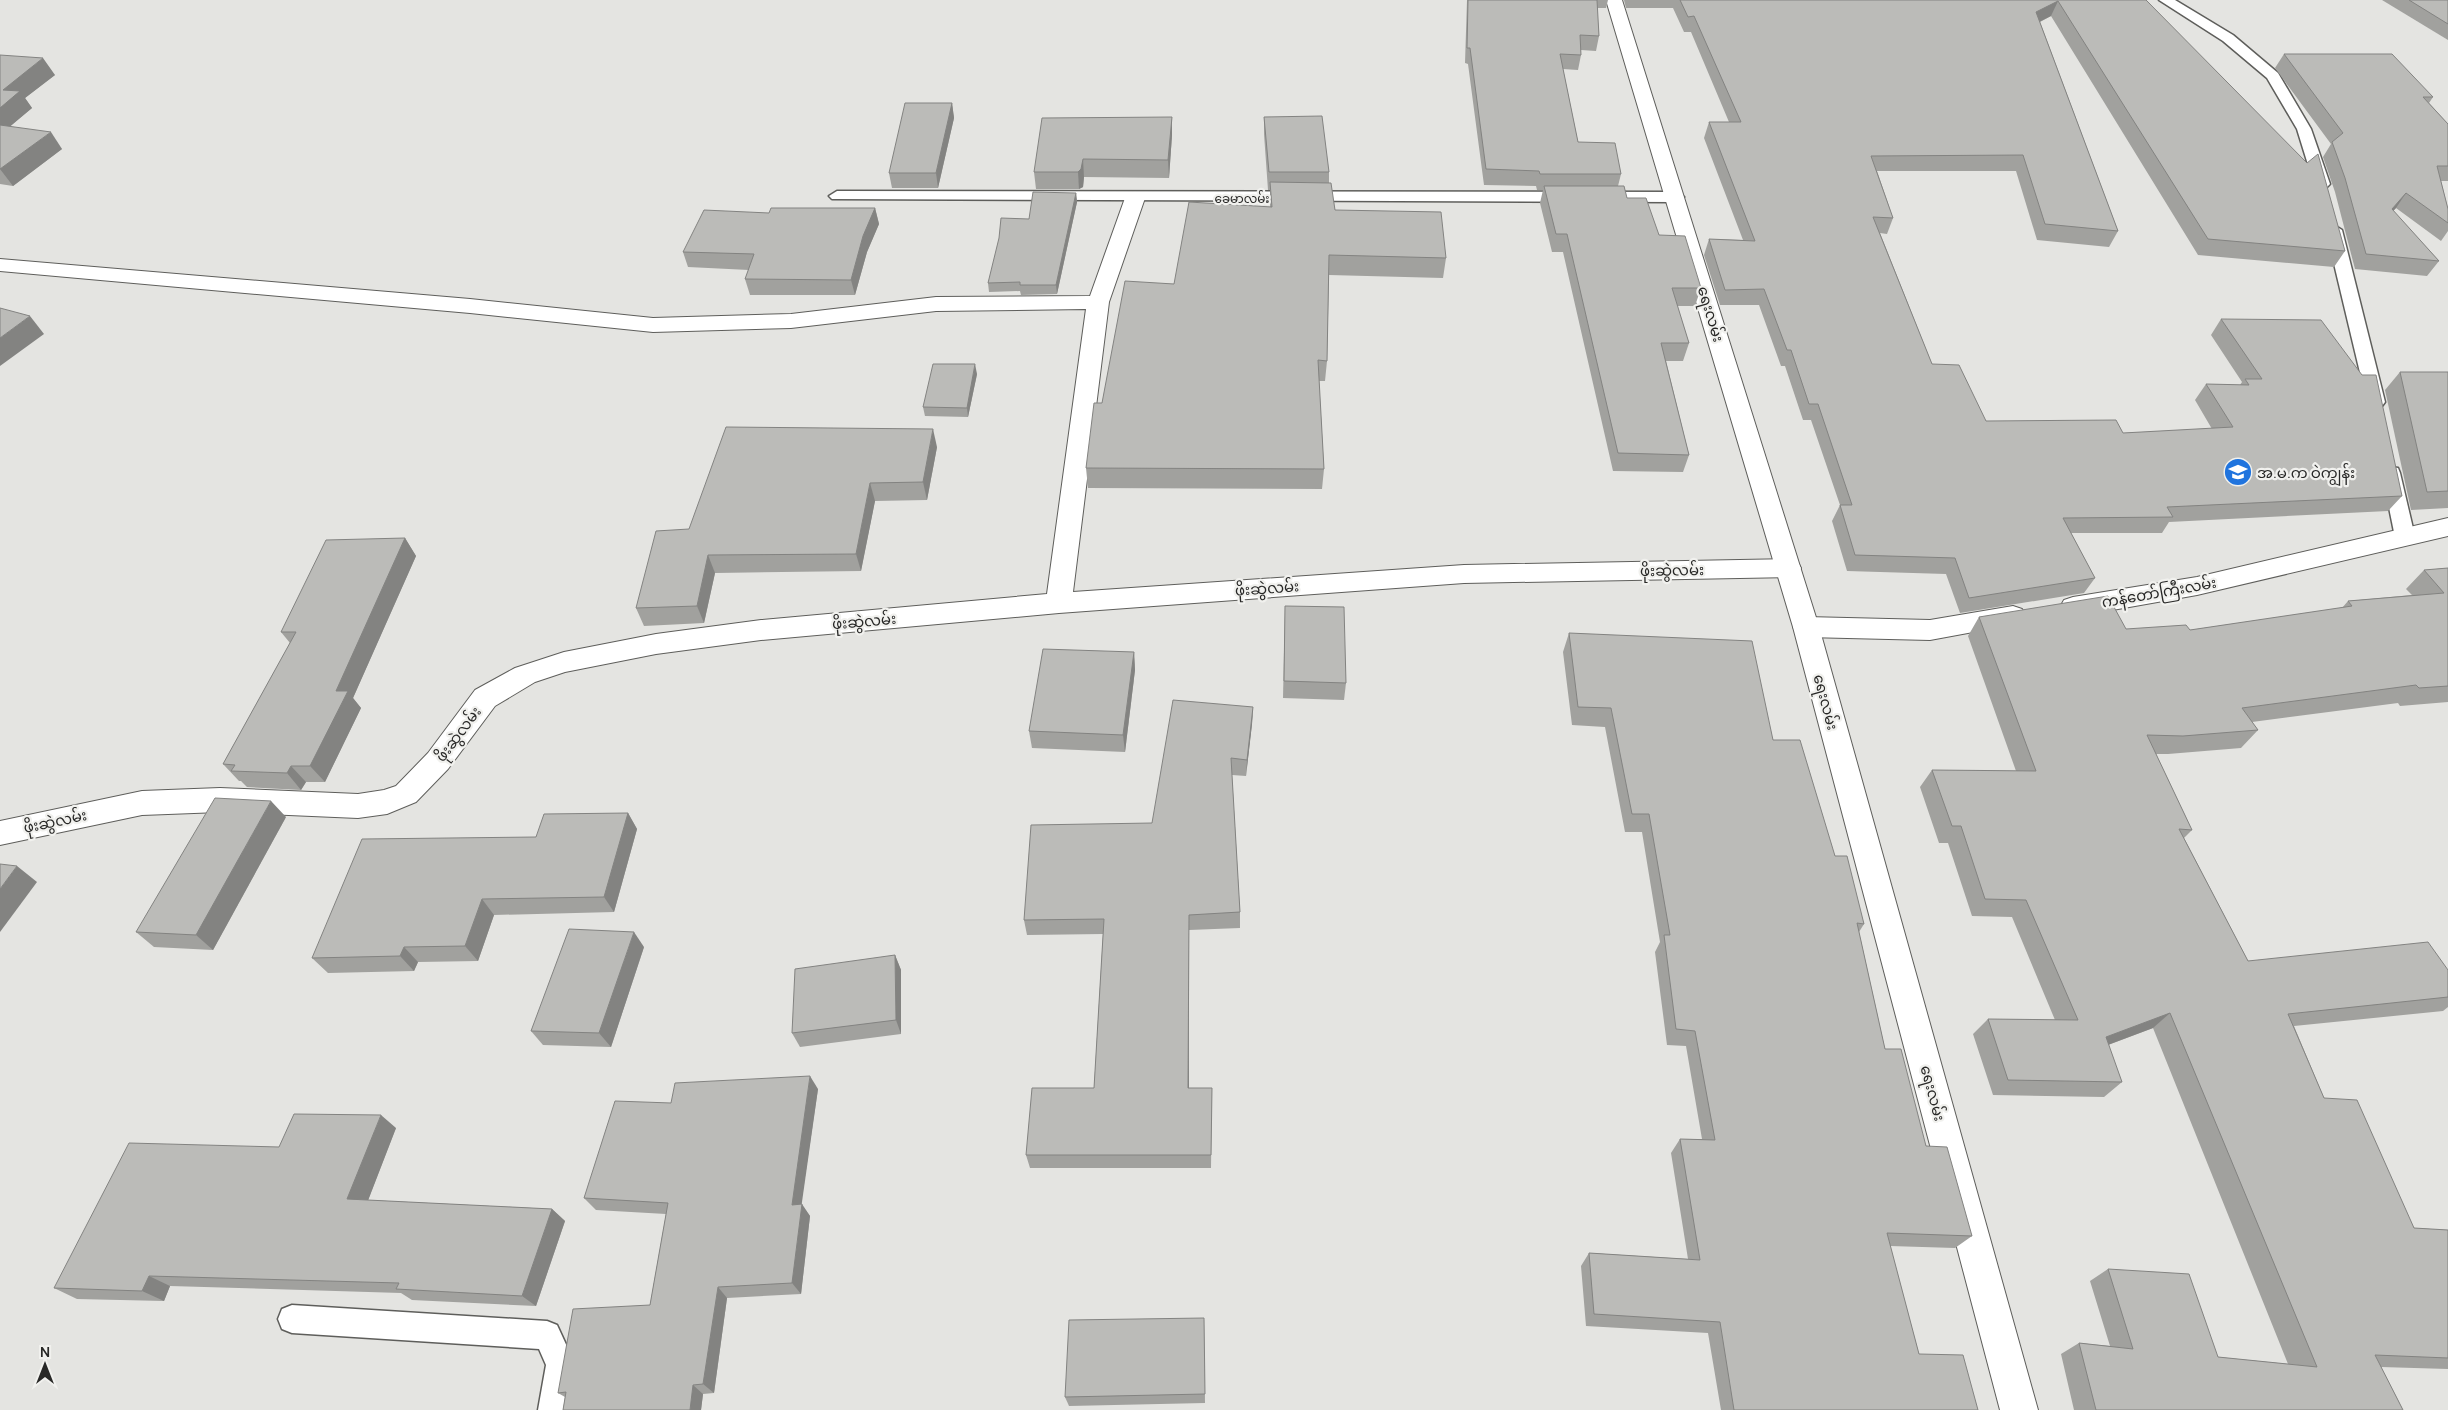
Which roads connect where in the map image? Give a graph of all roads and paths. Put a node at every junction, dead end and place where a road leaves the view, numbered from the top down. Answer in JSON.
{"nodes":[{"id":1,"x":1614,"y":0,"type":"edge"},
{"id":2,"x":2166,"y":0,"type":"edge"},
{"id":3,"x":837,"y":196,"type":"dead end"},
{"id":4,"x":1676,"y":197,"type":"junction"},
{"id":5,"x":1135,"y":198,"type":"junction"},
{"id":6,"x":0,"y":265,"type":"edge"},
{"id":7,"x":1098,"y":302,"type":"junction"},
{"id":8,"x":2380,"y":420,"type":"edge"},
{"id":9,"x":2388,"y":459,"type":"edge"},
{"id":10,"x":2448,"y":528,"type":"edge"},
{"id":11,"x":2405,"y":537,"type":"junction"},
{"id":12,"x":1788,"y":568,"type":"junction"},
{"id":13,"x":1059,"y":603,"type":"junction"},
{"id":14,"x":1806,"y":627,"type":"junction"},
{"id":15,"x":0,"y":833,"type":"edge"},
{"id":16,"x":292,"y":1319,"type":"dead end"},
{"id":17,"x":553,"y":1410,"type":"edge"},
{"id":18,"x":2019,"y":1410,"type":"edge"}],
"edges":[{"from":1,"to":4,"type":"street","name":"ရေးလမ်း"},
{"from":2,"to":8,"type":"lane"},
{"from":3,"to":5,"type":"lane","name":"ခေမာလမ်း"},
{"from":4,"to":5,"type":"lane","name":"ခေမာလမ်း"},
{"from":4,"to":12,"type":"street","name":"ရေးလမ်း"},
{"from":5,"to":7,"type":"street"},
{"from":6,"to":7,"type":"street"},
{"from":7,"to":13,"type":"street"},
{"from":9,"to":11,"type":"lane"},
{"from":10,"to":11,"type":"street","name":"ကန်တော်ကြီးလမ်း"},
{"from":11,"to":14,"type":"street","name":"ကန်တော်ကြီးလမ်း"},
{"from":12,"to":13,"type":"street","name":"ဖိုးဆွဲလမ်း"},
{"from":12,"to":14,"type":"street","name":"ရေးလမ်း"},
{"from":13,"to":15,"type":"street","name":"ဖိုးဆွဲလမ်း"},
{"from":14,"to":18,"type":"street","name":"ရေးလမ်း"},
{"from":16,"to":17,"type":"lane"}]}
